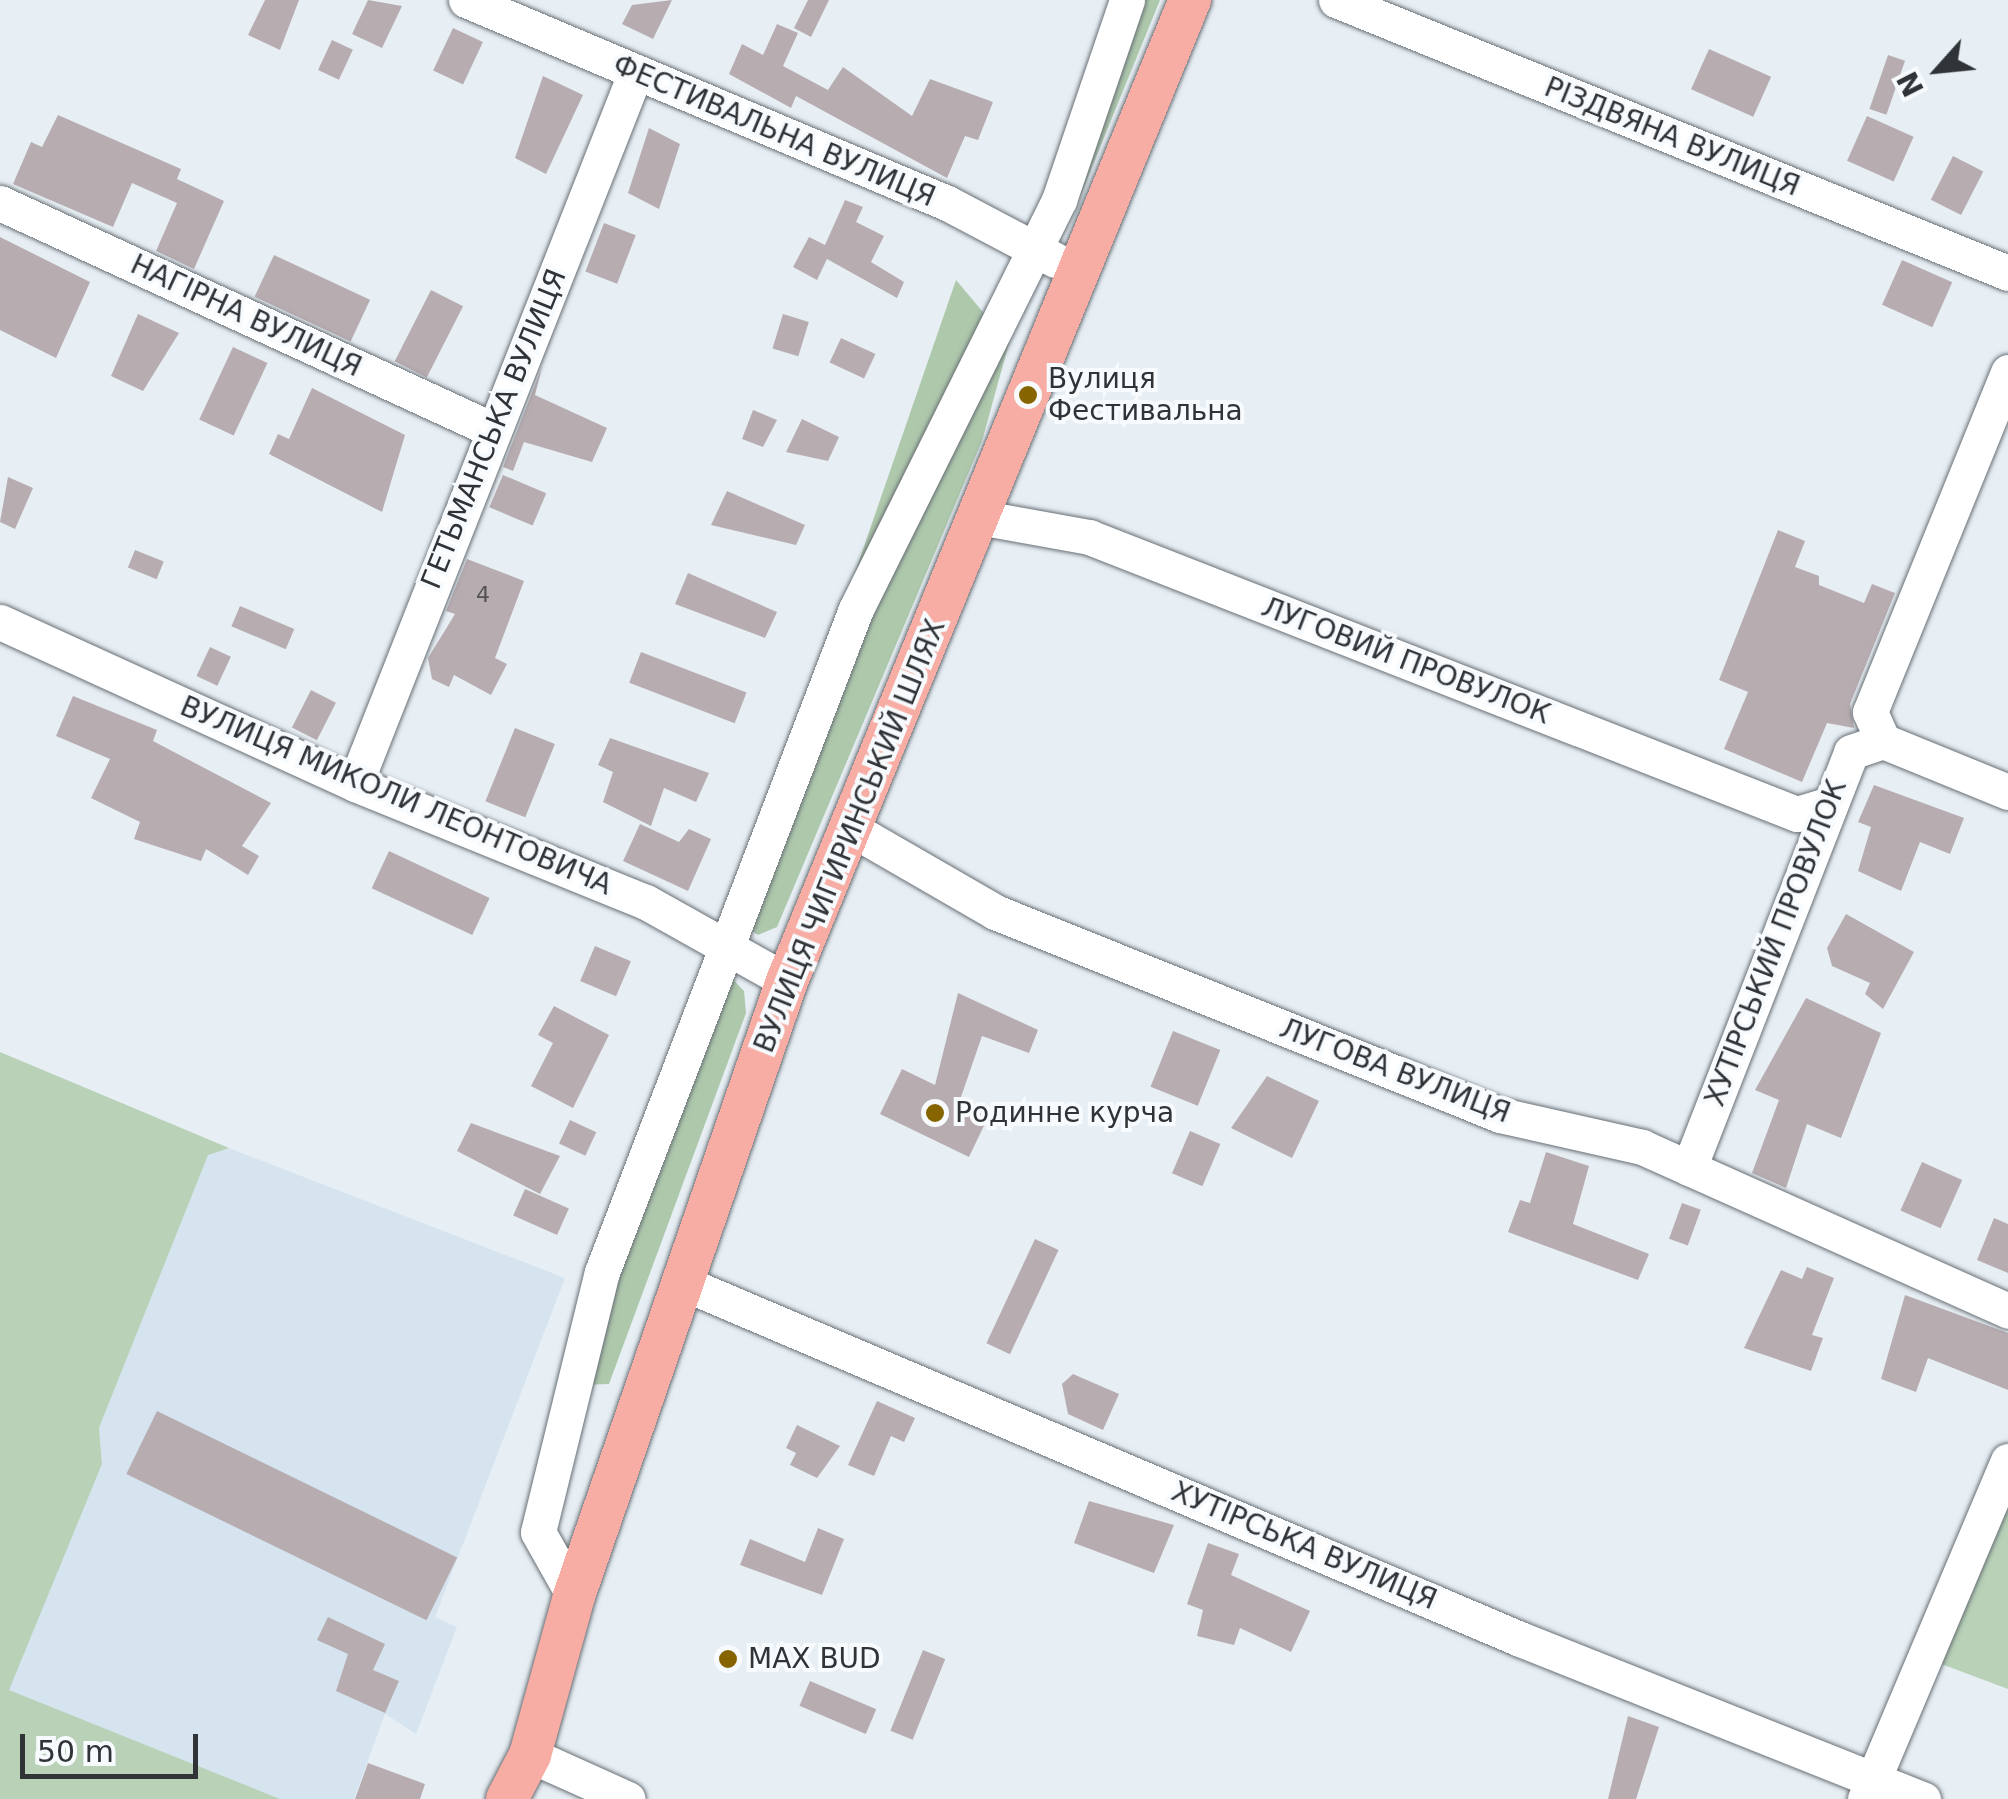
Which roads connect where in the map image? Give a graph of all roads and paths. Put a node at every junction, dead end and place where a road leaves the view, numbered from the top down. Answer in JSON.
{"nodes":[{"id":1,"x":466,"y":0,"type":"edge"},
{"id":2,"x":1128,"y":0,"type":"edge"},
{"id":3,"x":1190,"y":0,"type":"edge"},
{"id":4,"x":1336,"y":0,"type":"edge"},
{"id":5,"x":635,"y":74,"type":"junction"},
{"id":6,"x":0,"y":203,"type":"edge"},
{"id":7,"x":1034,"y":252,"type":"junction"},
{"id":8,"x":1078,"y":268,"type":"junction"},
{"id":9,"x":2008,"y":273,"type":"edge"},
{"id":10,"x":2008,"y":372,"type":"edge"},
{"id":11,"x":491,"y":429,"type":"junction"},
{"id":12,"x":978,"y":517,"type":"junction"},
{"id":13,"x":0,"y":622,"type":"edge"},
{"id":14,"x":1883,"y":742,"type":"junction"},
{"id":15,"x":355,"y":784,"type":"junction"},
{"id":16,"x":2008,"y":792,"type":"edge"},
{"id":17,"x":1827,"y":805,"type":"junction"},
{"id":18,"x":848,"y":827,"type":"junction"},
{"id":19,"x":725,"y":944,"type":"junction"},
{"id":20,"x":786,"y":980,"type":"junction"},
{"id":21,"x":1689,"y":1168,"type":"junction"},
{"id":22,"x":688,"y":1285,"type":"junction"},
{"id":23,"x":2008,"y":1311,"type":"edge"},
{"id":24,"x":2008,"y":1462,"type":"edge"},
{"id":25,"x":574,"y":1596,"type":"junction"},
{"id":26,"x":530,"y":1755,"type":"junction"},
{"id":27,"x":1869,"y":1789,"type":"edge"},
{"id":28,"x":507,"y":1799,"type":"edge"},
{"id":29,"x":628,"y":1799,"type":"edge"},
{"id":30,"x":1923,"y":1799,"type":"edge"}],
"edges":[{"from":1,"to":5,"type":"street","name":"ФЕСТИВАЛЬНА ВУЛИЦЯ"},
{"from":2,"to":7,"type":"street"},
{"from":3,"to":8,"type":"main road","name":"ВУЛИЦЯ ЧИГИРИНСЬКИЙ ШЛЯХ"},
{"from":4,"to":9,"type":"street","name":"РІЗДВЯНА ВУЛИЦЯ"},
{"from":5,"to":7,"type":"street","name":"ФЕСТИВАЛЬНА ВУЛИЦЯ"},
{"from":5,"to":11,"type":"street","name":"ГЕТЬМАНСЬКА ВУЛИЦЯ"},
{"from":6,"to":11,"type":"street","name":"НАГІРНА ВУЛИЦЯ"},
{"from":7,"to":8,"type":"street","name":"ФЕСТИВАЛЬНА ВУЛИЦЯ"},
{"from":7,"to":19,"type":"street"},
{"from":8,"to":12,"type":"main road","name":"ВУЛИЦЯ ЧИГИРИНСЬКИЙ ШЛЯХ"},
{"from":10,"to":14,"type":"street"},
{"from":11,"to":15,"type":"street","name":"ГЕТЬМАНСЬКА ВУЛИЦЯ"},
{"from":12,"to":17,"type":"street","name":"ЛУГОВИЙ ПРОВУЛОК"},
{"from":12,"to":18,"type":"main road","name":"ВУЛИЦЯ ЧИГИРИНСЬКИЙ ШЛЯХ"},
{"from":13,"to":15,"type":"street","name":"ВУЛИЦЯ МИКОЛИ ЛЕОНТОВИЧА"},
{"from":14,"to":16,"type":"street"},
{"from":14,"to":17,"type":"street","name":"ХУТІРСЬКИЙ ПРОВУЛОК"},
{"from":15,"to":19,"type":"street","name":"ВУЛИЦЯ МИКОЛИ ЛЕОНТОВИЧА"},
{"from":17,"to":21,"type":"street","name":"ХУТІРСЬКИЙ ПРОВУЛОК"},
{"from":18,"to":20,"type":"main road","name":"ВУЛИЦЯ ЧИГИРИНСЬКИЙ ШЛЯХ"},
{"from":18,"to":21,"type":"street","name":"ЛУГОВА ВУЛИЦЯ"},
{"from":19,"to":20,"type":"street","name":"ВУЛИЦЯ МИКОЛИ ЛЕОНТОВИЧА"},
{"from":19,"to":25,"type":"street"},
{"from":20,"to":22,"type":"main road","name":"ВУЛИЦЯ ЧИГИРИНСЬКИЙ ШЛЯХ"},
{"from":21,"to":23,"type":"street","name":"ЛУГОВА ВУЛИЦЯ"},
{"from":22,"to":25,"type":"main road","name":"ВУЛИЦЯ ЧИГИРИНСЬКИЙ ШЛЯХ"},
{"from":22,"to":27,"type":"street","name":"ХУТІРСЬКА ВУЛИЦЯ"},
{"from":24,"to":27,"type":"street"},
{"from":25,"to":26,"type":"main road","name":"ВУЛИЦЯ ЧИГИРИНСЬКИЙ ШЛЯХ"},
{"from":26,"to":28,"type":"main road","name":"ВУЛИЦЯ ЧИГИРИНСЬКИЙ ШЛЯХ"},
{"from":26,"to":29,"type":"street"},
{"from":27,"to":30,"type":"street","name":"ХУТІРСЬКА ВУЛИЦЯ"}]}
